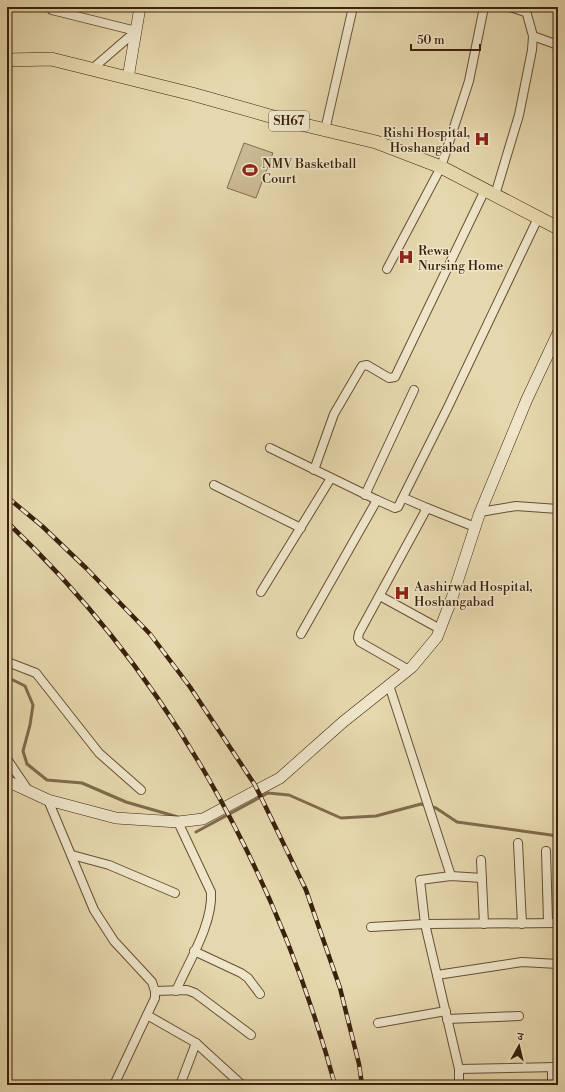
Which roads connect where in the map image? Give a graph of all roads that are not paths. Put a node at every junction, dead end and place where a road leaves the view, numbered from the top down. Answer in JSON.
{"nodes":[{"id":1,"x":52,"y":7,"type":"edge"},
{"id":2,"x":140,"y":7,"type":"edge"},
{"id":3,"x":353,"y":7,"type":"edge"},
{"id":4,"x":484,"y":7,"type":"edge"},
{"id":5,"x":510,"y":7,"type":"edge"},
{"id":6,"x":525,"y":10,"type":"edge"},
{"id":7,"x":136,"y":31,"type":"junction"},
{"id":8,"x":533,"y":36,"type":"junction"},
{"id":9,"x":558,"y":45,"type":"edge"},
{"id":10,"x":7,"y":60,"type":"edge"},
{"id":11,"x":92,"y":69,"type":"junction"},
{"id":12,"x":128,"y":78,"type":"junction"},
{"id":13,"x":325,"y":130,"type":"junction"},
{"id":14,"x":441,"y":167,"type":"junction"},
{"id":15,"x":490,"y":192,"type":"junction"},
{"id":16,"x":538,"y":218,"type":"junction"},
{"id":17,"x":558,"y":228,"type":"edge"},
{"id":18,"x":387,"y":269,"type":"dead end"},
{"id":19,"x":558,"y":333,"type":"edge"},
{"id":20,"x":414,"y":390,"type":"dead end"},
{"id":21,"x":270,"y":448,"type":"dead end"},
{"id":22,"x":314,"y":470,"type":"junction"},
{"id":23,"x":331,"y":478,"type":"junction"},
{"id":24,"x":214,"y":485,"type":"dead end"},
{"id":25,"x":365,"y":495,"type":"junction"},
{"id":26,"x":404,"y":498,"type":"junction"},
{"id":27,"x":376,"y":500,"type":"junction"},
{"id":28,"x":427,"y":508,"type":"junction"},
{"id":29,"x":558,"y":509,"type":"edge"},
{"id":30,"x":480,"y":512,"type":"junction"},
{"id":31,"x":475,"y":527,"type":"junction"},
{"id":32,"x":301,"y":528,"type":"junction"},
{"id":33,"x":261,"y":592,"type":"dead end"},
{"id":34,"x":380,"y":596,"type":"junction"},
{"id":35,"x":440,"y":629,"type":"junction"},
{"id":36,"x":300,"y":634,"type":"dead end"},
{"id":37,"x":7,"y":663,"type":"edge"},
{"id":38,"x":409,"y":670,"type":"junction"},
{"id":39,"x":389,"y":685,"type":"junction"},
{"id":40,"x":7,"y":759,"type":"edge"},
{"id":41,"x":7,"y":781,"type":"edge"},
{"id":42,"x":28,"y":790,"type":"junction"},
{"id":43,"x":141,"y":790,"type":"dead end"},
{"id":44,"x":48,"y":800,"type":"junction"},
{"id":45,"x":178,"y":822,"type":"junction"},
{"id":46,"x":518,"y":843,"type":"dead end"},
{"id":47,"x":546,"y":851,"type":"dead end"},
{"id":48,"x":72,"y":855,"type":"junction"},
{"id":49,"x":481,"y":860,"type":"dead end"},
{"id":50,"x":451,"y":876,"type":"junction"},
{"id":51,"x":482,"y":878,"type":"junction"},
{"id":52,"x":175,"y":893,"type":"dead end"},
{"id":53,"x":548,"y":922,"type":"junction"},
{"id":54,"x":558,"y":923,"type":"edge"},
{"id":55,"x":425,"y":924,"type":"junction"},
{"id":56,"x":484,"y":924,"type":"junction"},
{"id":57,"x":522,"y":924,"type":"junction"},
{"id":58,"x":371,"y":927,"type":"dead end"},
{"id":59,"x":194,"y":951,"type":"junction"},
{"id":60,"x":558,"y":964,"type":"edge"},
{"id":61,"x":437,"y":975,"type":"junction"},
{"id":62,"x":176,"y":991,"type":"junction"},
{"id":63,"x":155,"y":992,"type":"junction"},
{"id":64,"x":260,"y":994,"type":"dead end"},
{"id":65,"x":147,"y":1015,"type":"junction"},
{"id":66,"x":446,"y":1015,"type":"junction"},
{"id":67,"x":519,"y":1016,"type":"dead end"},
{"id":68,"x":378,"y":1024,"type":"dead end"},
{"id":69,"x":251,"y":1035,"type":"dead end"},
{"id":70,"x":196,"y":1043,"type":"junction"},
{"id":71,"x":555,"y":1067,"type":"edge"},
{"id":72,"x":459,"y":1069,"type":"junction"},
{"id":73,"x":114,"y":1085,"type":"edge"},
{"id":74,"x":180,"y":1085,"type":"edge"},
{"id":75,"x":242,"y":1085,"type":"edge"},
{"id":76,"x":459,"y":1085,"type":"edge"},
{"id":77,"x":552,"y":1085,"type":"edge"}],
"edges":[{"from":1,"to":7,"type":"street"},
{"from":2,"to":7,"type":"street"},
{"from":3,"to":13,"type":"street"},
{"from":4,"to":14,"type":"street"},
{"from":5,"to":6,"type":"street"},
{"from":6,"to":8,"type":"street"},
{"from":7,"to":11,"type":"street"},
{"from":7,"to":12,"type":"street"},
{"from":8,"to":9,"type":"street"},
{"from":8,"to":15,"type":"street"},
{"from":10,"to":11,"type":"main road","number":"SH67"},
{"from":11,"to":12,"type":"main road","number":"SH67"},
{"from":12,"to":13,"type":"main road","number":"SH67"},
{"from":13,"to":14,"type":"main road","number":"SH67"},
{"from":14,"to":15,"type":"main road","number":"SH67"},
{"from":14,"to":18,"type":"street"},
{"from":15,"to":16,"type":"main road","number":"SH67"},
{"from":15,"to":22,"type":"street"},
{"from":16,"to":17,"type":"main road","number":"SH67"},
{"from":16,"to":26,"type":"street"},
{"from":19,"to":30,"type":"street"},
{"from":20,"to":25,"type":"street"},
{"from":21,"to":22,"type":"street"},
{"from":22,"to":23,"type":"street"},
{"from":23,"to":25,"type":"street"},
{"from":23,"to":32,"type":"street"},
{"from":24,"to":32,"type":"street"},
{"from":25,"to":27,"type":"street"},
{"from":26,"to":27,"type":"street"},
{"from":26,"to":28,"type":"street"},
{"from":27,"to":36,"type":"street"},
{"from":28,"to":31,"type":"street"},
{"from":28,"to":34,"type":"street"},
{"from":29,"to":30,"type":"street"},
{"from":30,"to":31,"type":"street"},
{"from":31,"to":35,"type":"street"},
{"from":32,"to":33,"type":"street"},
{"from":34,"to":35,"type":"street"},
{"from":34,"to":38,"type":"street"},
{"from":35,"to":38,"type":"street"},
{"from":37,"to":43,"type":"street"},
{"from":38,"to":39,"type":"street"},
{"from":39,"to":45,"type":"street"},
{"from":39,"to":50,"type":"street"},
{"from":40,"to":42,"type":"street"},
{"from":41,"to":42,"type":"street"},
{"from":42,"to":44,"type":"street"},
{"from":44,"to":45,"type":"street"},
{"from":44,"to":48,"type":"street"},
{"from":45,"to":59,"type":"street"},
{"from":46,"to":57,"type":"street"},
{"from":47,"to":53,"type":"street"},
{"from":48,"to":52,"type":"street"},
{"from":48,"to":63,"type":"street"},
{"from":49,"to":51,"type":"street"},
{"from":50,"to":51,"type":"street"},
{"from":50,"to":55,"type":"street"},
{"from":51,"to":56,"type":"street"},
{"from":53,"to":54,"type":"street"},
{"from":53,"to":57,"type":"street"},
{"from":55,"to":56,"type":"street"},
{"from":55,"to":58,"type":"street"},
{"from":55,"to":61,"type":"street"},
{"from":56,"to":57,"type":"street"},
{"from":59,"to":62,"type":"street"},
{"from":59,"to":64,"type":"street"},
{"from":60,"to":61,"type":"street"},
{"from":61,"to":66,"type":"street"},
{"from":62,"to":63,"type":"street"},
{"from":62,"to":69,"type":"street"},
{"from":63,"to":65,"type":"street"},
{"from":65,"to":70,"type":"street"},
{"from":65,"to":73,"type":"street"},
{"from":66,"to":67,"type":"street"},
{"from":66,"to":68,"type":"street"},
{"from":66,"to":72,"type":"street"},
{"from":70,"to":74,"type":"street"},
{"from":70,"to":75,"type":"street"},
{"from":71,"to":72,"type":"street"},
{"from":71,"to":77,"type":"street"},
{"from":72,"to":76,"type":"street"}]}
